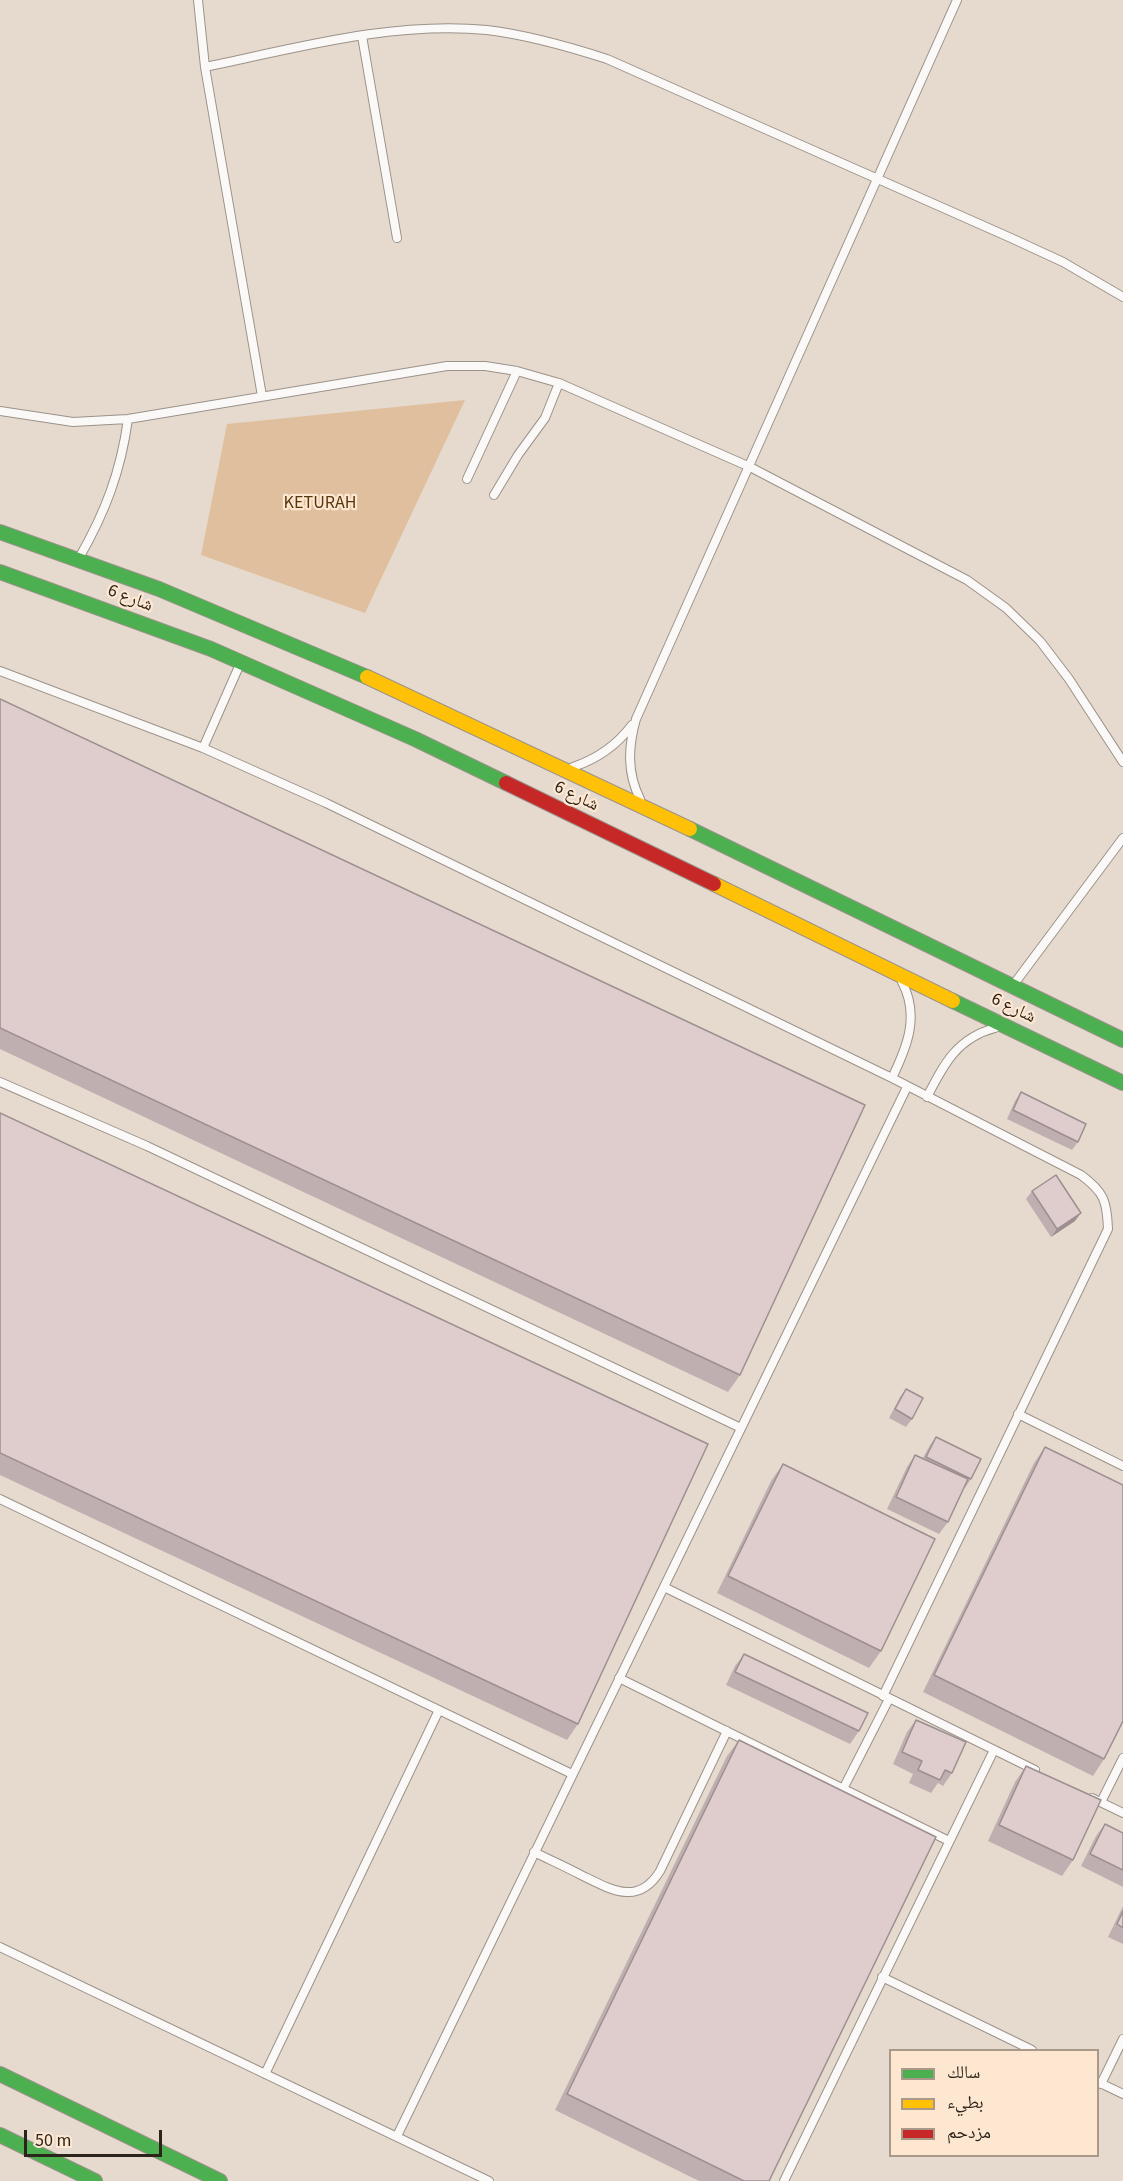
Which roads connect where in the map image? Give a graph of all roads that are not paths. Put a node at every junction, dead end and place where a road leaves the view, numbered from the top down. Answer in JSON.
{"nodes":[{"id":1,"x":198,"y":0,"type":"edge"},
{"id":2,"x":957,"y":0,"type":"edge"},
{"id":3,"x":362,"y":36,"type":"junction"},
{"id":4,"x":205,"y":67,"type":"junction"},
{"id":5,"x":876,"y":177,"type":"junction"},
{"id":6,"x":397,"y":238,"type":"dead end"},
{"id":7,"x":1123,"y":297,"type":"edge"},
{"id":8,"x":517,"y":371,"type":"junction"},
{"id":9,"x":559,"y":383,"type":"junction"},
{"id":10,"x":261,"y":396,"type":"junction"},
{"id":11,"x":0,"y":411,"type":"edge"},
{"id":12,"x":129,"y":419,"type":"junction"},
{"id":13,"x":750,"y":467,"type":"junction"},
{"id":14,"x":467,"y":479,"type":"dead end"},
{"id":15,"x":494,"y":495,"type":"dead end"},
{"id":16,"x":0,"y":532,"type":"edge"},
{"id":17,"x":78,"y":558,"type":"junction"},
{"id":18,"x":0,"y":572,"type":"edge"},
{"id":19,"x":241,"y":662,"type":"junction"},
{"id":20,"x":0,"y":671,"type":"edge"},
{"id":21,"x":636,"y":719,"type":"junction"},
{"id":22,"x":203,"y":748,"type":"junction"},
{"id":23,"x":1123,"y":762,"type":"edge"},
{"id":24,"x":567,"y":770,"type":"junction"},
{"id":25,"x":645,"y":807,"type":"junction"},
{"id":26,"x":1123,"y":837,"type":"edge"},
{"id":27,"x":897,"y":971,"type":"junction"},
{"id":28,"x":1012,"y":986,"type":"junction"},
{"id":29,"x":1009,"y":1026,"type":"junction"},
{"id":30,"x":1123,"y":1040,"type":"edge"},
{"id":31,"x":892,"y":1078,"type":"junction"},
{"id":32,"x":0,"y":1082,"type":"edge"},
{"id":33,"x":1123,"y":1083,"type":"edge"},
{"id":34,"x":907,"y":1087,"type":"junction"},
{"id":35,"x":927,"y":1097,"type":"junction"},
{"id":36,"x":1018,"y":1414,"type":"junction"},
{"id":37,"x":741,"y":1428,"type":"junction"},
{"id":38,"x":1123,"y":1466,"type":"edge"},
{"id":39,"x":0,"y":1499,"type":"edge"},
{"id":40,"x":663,"y":1587,"type":"junction"},
{"id":41,"x":619,"y":1677,"type":"junction"},
{"id":42,"x":886,"y":1698,"type":"junction"},
{"id":43,"x":439,"y":1710,"type":"junction"},
{"id":44,"x":727,"y":1731,"type":"junction"},
{"id":45,"x":994,"y":1750,"type":"junction"},
{"id":46,"x":1123,"y":1758,"type":"edge"},
{"id":47,"x":572,"y":1774,"type":"junction"},
{"id":48,"x":1048,"y":1776,"type":"edge"},
{"id":49,"x":843,"y":1789,"type":"junction"},
{"id":50,"x":1080,"y":1792,"type":"edge"},
{"id":51,"x":1101,"y":1802,"type":"junction"},
{"id":52,"x":1123,"y":1813,"type":"edge"},
{"id":53,"x":950,"y":1841,"type":"junction"},
{"id":54,"x":534,"y":1852,"type":"junction"},
{"id":55,"x":0,"y":1947,"type":"edge"},
{"id":56,"x":882,"y":1977,"type":"junction"},
{"id":57,"x":1123,"y":2039,"type":"edge"},
{"id":58,"x":1030,"y":2049,"type":"edge"},
{"id":59,"x":0,"y":2074,"type":"edge"},
{"id":60,"x":265,"y":2074,"type":"junction"},
{"id":61,"x":1099,"y":2083,"type":"edge"},
{"id":62,"x":1123,"y":2094,"type":"edge"},
{"id":63,"x":0,"y":2135,"type":"edge"},
{"id":64,"x":396,"y":2136,"type":"junction"},
{"id":65,"x":95,"y":2181,"type":"edge"},
{"id":66,"x":220,"y":2181,"type":"edge"},
{"id":67,"x":489,"y":2181,"type":"edge"},
{"id":68,"x":784,"y":2181,"type":"edge"}],
"edges":[{"from":1,"to":4,"type":"lane"},
{"from":2,"to":5,"type":"lane"},
{"from":3,"to":4,"type":"lane"},
{"from":3,"to":5,"type":"lane"},
{"from":3,"to":6,"type":"lane"},
{"from":4,"to":10,"type":"lane"},
{"from":5,"to":7,"type":"lane"},
{"from":5,"to":13,"type":"lane"},
{"from":8,"to":9,"type":"lane"},
{"from":8,"to":10,"type":"lane"},
{"from":8,"to":14,"type":"lane"},
{"from":9,"to":13,"type":"lane"},
{"from":9,"to":15,"type":"lane"},
{"from":10,"to":12,"type":"lane"},
{"from":11,"to":12,"type":"lane"},
{"from":12,"to":17,"type":"lane"},
{"from":13,"to":21,"type":"lane"},
{"from":13,"to":23,"type":"lane"},
{"from":16,"to":17,"type":"street","name":"شارع 6"},
{"from":17,"to":24,"type":"street","name":"شارع 6"},
{"from":18,"to":19,"type":"street","name":"شارع 6"},
{"from":19,"to":22,"type":"lane"},
{"from":19,"to":27,"type":"street","name":"شارع 6"},
{"from":20,"to":22,"type":"lane"},
{"from":21,"to":24,"type":"lane"},
{"from":21,"to":25,"type":"lane"},
{"from":22,"to":31,"type":"lane"},
{"from":24,"to":25,"type":"street","name":"شارع 6"},
{"from":25,"to":28,"type":"street","name":"شارع 6"},
{"from":26,"to":28,"type":"lane"},
{"from":27,"to":29,"type":"street","name":"شارع 6"},
{"from":27,"to":31,"type":"lane"},
{"from":28,"to":30,"type":"street","name":"شارع 6"},
{"from":29,"to":33,"type":"street","name":"شارع 6"},
{"from":29,"to":35,"type":"lane"},
{"from":31,"to":34,"type":"lane"},
{"from":32,"to":37,"type":"lane"},
{"from":34,"to":35,"type":"lane"},
{"from":34,"to":37,"type":"lane"},
{"from":35,"to":36,"type":"lane"},
{"from":36,"to":38,"type":"lane"},
{"from":36,"to":42,"type":"lane"},
{"from":37,"to":40,"type":"lane"},
{"from":39,"to":43,"type":"lane"},
{"from":40,"to":41,"type":"lane"},
{"from":40,"to":42,"type":"lane"},
{"from":41,"to":44,"type":"lane"},
{"from":41,"to":47,"type":"lane"},
{"from":42,"to":45,"type":"lane"},
{"from":42,"to":49,"type":"lane"},
{"from":43,"to":47,"type":"lane"},
{"from":43,"to":60,"type":"lane"},
{"from":44,"to":49,"type":"lane"},
{"from":44,"to":54,"type":"lane"},
{"from":45,"to":48,"type":"lane"},
{"from":45,"to":53,"type":"lane"},
{"from":46,"to":51,"type":"lane"},
{"from":47,"to":54,"type":"lane"},
{"from":49,"to":53,"type":"lane"},
{"from":50,"to":51,"type":"lane"},
{"from":51,"to":52,"type":"lane"},
{"from":53,"to":56,"type":"lane"},
{"from":54,"to":64,"type":"lane"},
{"from":55,"to":60,"type":"lane"},
{"from":56,"to":58,"type":"lane"},
{"from":56,"to":68,"type":"lane"},
{"from":57,"to":61,"type":"lane"},
{"from":59,"to":66,"type":"street"},
{"from":60,"to":64,"type":"lane"},
{"from":61,"to":62,"type":"lane"},
{"from":63,"to":65,"type":"street"},
{"from":64,"to":67,"type":"lane"}]}
